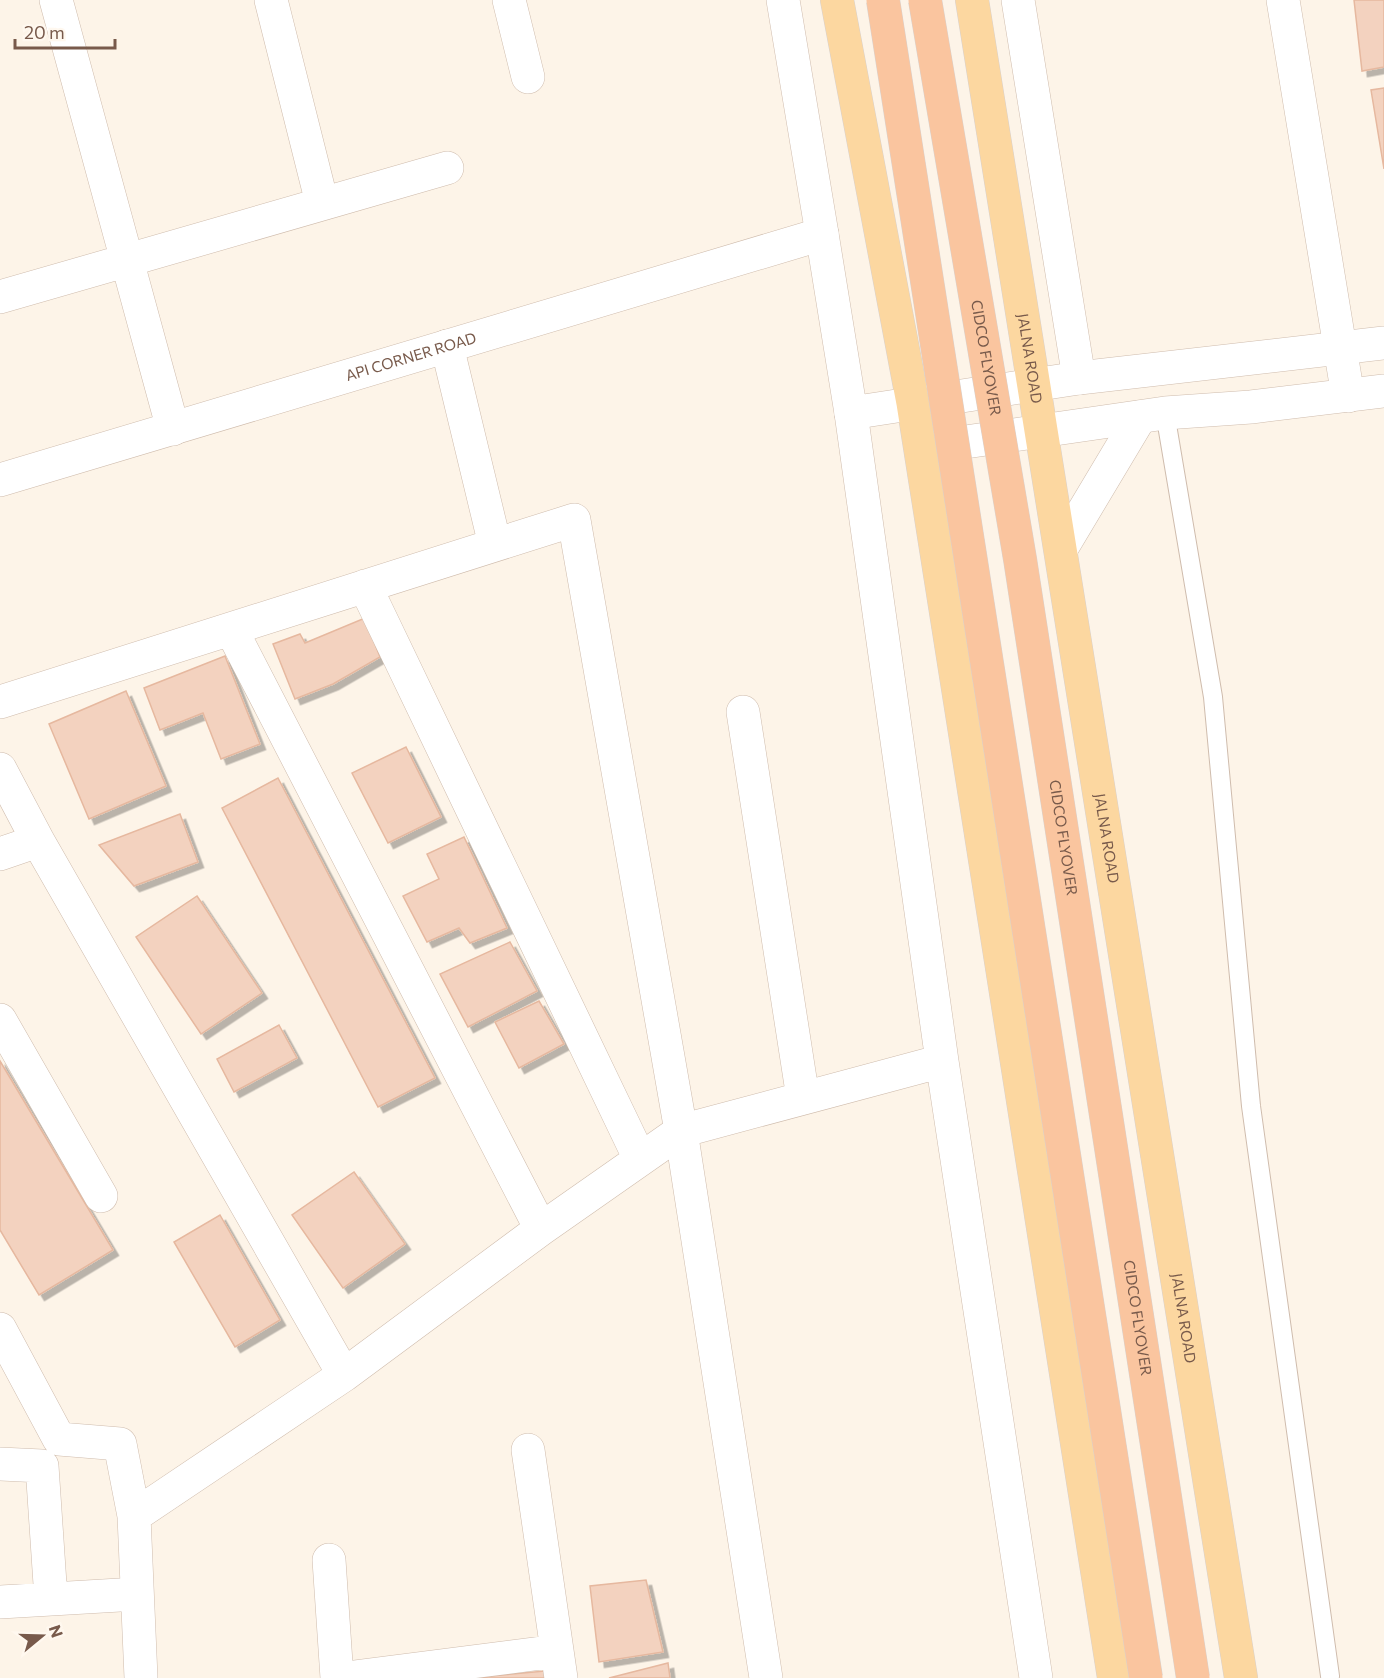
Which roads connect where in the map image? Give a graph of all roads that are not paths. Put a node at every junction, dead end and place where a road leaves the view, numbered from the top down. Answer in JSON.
{"nodes":[{"id":1,"x":56,"y":0,"type":"edge"},
{"id":2,"x":272,"y":0,"type":"edge"},
{"id":3,"x":509,"y":0,"type":"edge"},
{"id":4,"x":783,"y":0,"type":"edge"},
{"id":5,"x":837,"y":0,"type":"edge"},
{"id":6,"x":883,"y":0,"type":"edge"},
{"id":7,"x":925,"y":0,"type":"edge"},
{"id":8,"x":972,"y":0,"type":"edge"},
{"id":9,"x":1018,"y":0,"type":"edge"},
{"id":10,"x":1283,"y":0,"type":"edge"},
{"id":11,"x":528,"y":77,"type":"dead end"},
{"id":12,"x":447,"y":168,"type":"dead end"},
{"id":13,"x":322,"y":204,"type":"junction"},
{"id":14,"x":822,"y":234,"type":"junction"},
{"id":15,"x":126,"y":260,"type":"junction"},
{"id":16,"x":0,"y":297,"type":"edge"},
{"id":17,"x":1384,"y":343,"type":"edge"},
{"id":18,"x":447,"y":346,"type":"junction"},
{"id":19,"x":1340,"y":348,"type":"junction"},
{"id":20,"x":1079,"y":378,"type":"junction"},
{"id":21,"x":1035,"y":384,"type":"junction"},
{"id":22,"x":1384,"y":391,"type":"edge"},
{"id":23,"x":1348,"y":396,"type":"junction"},
{"id":24,"x":913,"y":403,"type":"junction"},
{"id":25,"x":851,"y":412,"type":"junction"},
{"id":26,"x":1152,"y":415,"type":"junction"},
{"id":27,"x":173,"y":429,"type":"junction"},
{"id":28,"x":1042,"y":431,"type":"junction"},
{"id":29,"x":920,"y":449,"type":"junction"},
{"id":30,"x":0,"y":480,"type":"edge"},
{"id":31,"x":495,"y":545,"type":"junction"},
{"id":32,"x":1061,"y":549,"type":"junction"},
{"id":33,"x":365,"y":586,"type":"junction"},
{"id":34,"x":231,"y":629,"type":"junction"},
{"id":35,"x":0,"y":702,"type":"edge"},
{"id":36,"x":743,"y":711,"type":"dead end"},
{"id":37,"x":0,"y":769,"type":"edge"},
{"id":38,"x":38,"y":841,"type":"junction"},
{"id":39,"x":0,"y":854,"type":"edge"},
{"id":40,"x":0,"y":1020,"type":"edge"},
{"id":41,"x":942,"y":1061,"type":"junction"},
{"id":42,"x":803,"y":1098,"type":"junction"},
{"id":43,"x":681,"y":1131,"type":"junction"},
{"id":44,"x":640,"y":1159,"type":"junction"},
{"id":45,"x":101,"y":1196,"type":"dead end"},
{"id":46,"x":541,"y":1229,"type":"junction"},
{"id":47,"x":0,"y":1329,"type":"edge"},
{"id":48,"x":345,"y":1375,"type":"junction"},
{"id":49,"x":528,"y":1450,"type":"dead end"},
{"id":50,"x":0,"y":1464,"type":"edge"},
{"id":51,"x":134,"y":1516,"type":"junction"},
{"id":52,"x":329,"y":1560,"type":"dead end"},
{"id":53,"x":137,"y":1594,"type":"junction"},
{"id":54,"x":51,"y":1599,"type":"junction"},
{"id":55,"x":0,"y":1602,"type":"edge"},
{"id":56,"x":559,"y":1664,"type":"edge"},
{"id":57,"x":1330,"y":1676,"type":"dead end"},
{"id":58,"x":141,"y":1678,"type":"edge"},
{"id":59,"x":337,"y":1678,"type":"edge"},
{"id":60,"x":346,"y":1678,"type":"edge"},
{"id":61,"x":766,"y":1678,"type":"edge"},
{"id":62,"x":1036,"y":1678,"type":"edge"},
{"id":63,"x":1114,"y":1678,"type":"edge"},
{"id":64,"x":1146,"y":1678,"type":"edge"},
{"id":65,"x":1193,"y":1678,"type":"edge"},
{"id":66,"x":1241,"y":1678,"type":"edge"}],
"edges":[{"from":1,"to":15,"type":"street"},
{"from":2,"to":13,"type":"street"},
{"from":3,"to":11,"type":"street"},
{"from":4,"to":14,"type":"street"},
{"from":5,"to":24,"type":"main road"},
{"from":6,"to":64,"type":"highway","bridge":true},
{"from":7,"to":65,"type":"highway","name":"CIDCO FLYOVER","bridge":true},
{"from":8,"to":21,"type":"main road","name":"JALNA ROAD"},
{"from":9,"to":20,"type":"street"},
{"from":10,"to":19,"type":"street"},
{"from":12,"to":13,"type":"street"},
{"from":13,"to":15,"type":"street"},
{"from":14,"to":18,"type":"street","name":"API CORNER ROAD"},
{"from":14,"to":25,"type":"street"},
{"from":15,"to":16,"type":"street"},
{"from":15,"to":27,"type":"street"},
{"from":17,"to":19,"type":"street"},
{"from":18,"to":27,"type":"street","name":"API CORNER ROAD"},
{"from":18,"to":31,"type":"street"},
{"from":19,"to":20,"type":"street"},
{"from":19,"to":23,"type":"street"},
{"from":20,"to":21,"type":"street"},
{"from":21,"to":24,"type":"street"},
{"from":21,"to":28,"type":"main road","name":"JALNA ROAD"},
{"from":22,"to":23,"type":"street"},
{"from":23,"to":26,"type":"street"},
{"from":24,"to":25,"type":"street"},
{"from":24,"to":29,"type":"main road"},
{"from":25,"to":41,"type":"street"},
{"from":26,"to":28,"type":"street"},
{"from":26,"to":32,"type":"street"},
{"from":26,"to":57,"type":"lane"},
{"from":27,"to":30,"type":"street","name":"API CORNER ROAD"},
{"from":28,"to":29,"type":"street"},
{"from":28,"to":32,"type":"main road","name":"JALNA ROAD"},
{"from":29,"to":63,"type":"main road"},
{"from":31,"to":33,"type":"street"},
{"from":31,"to":43,"type":"street"},
{"from":32,"to":66,"type":"main road","name":"JALNA ROAD"},
{"from":33,"to":34,"type":"street"},
{"from":33,"to":44,"type":"street"},
{"from":34,"to":35,"type":"street"},
{"from":34,"to":46,"type":"street"},
{"from":36,"to":42,"type":"street"},
{"from":37,"to":38,"type":"street"},
{"from":38,"to":39,"type":"street"},
{"from":38,"to":48,"type":"street"},
{"from":40,"to":45,"type":"street"},
{"from":41,"to":42,"type":"street"},
{"from":41,"to":62,"type":"street"},
{"from":42,"to":43,"type":"street"},
{"from":43,"to":44,"type":"street"},
{"from":43,"to":61,"type":"street"},
{"from":44,"to":46,"type":"street"},
{"from":46,"to":48,"type":"street"},
{"from":47,"to":51,"type":"street"},
{"from":48,"to":51,"type":"street"},
{"from":49,"to":56,"type":"street"},
{"from":50,"to":54,"type":"street"},
{"from":51,"to":53,"type":"street"},
{"from":52,"to":59,"type":"street"},
{"from":53,"to":54,"type":"street"},
{"from":53,"to":58,"type":"street"},
{"from":54,"to":55,"type":"street"},
{"from":56,"to":60,"type":"street"}]}
